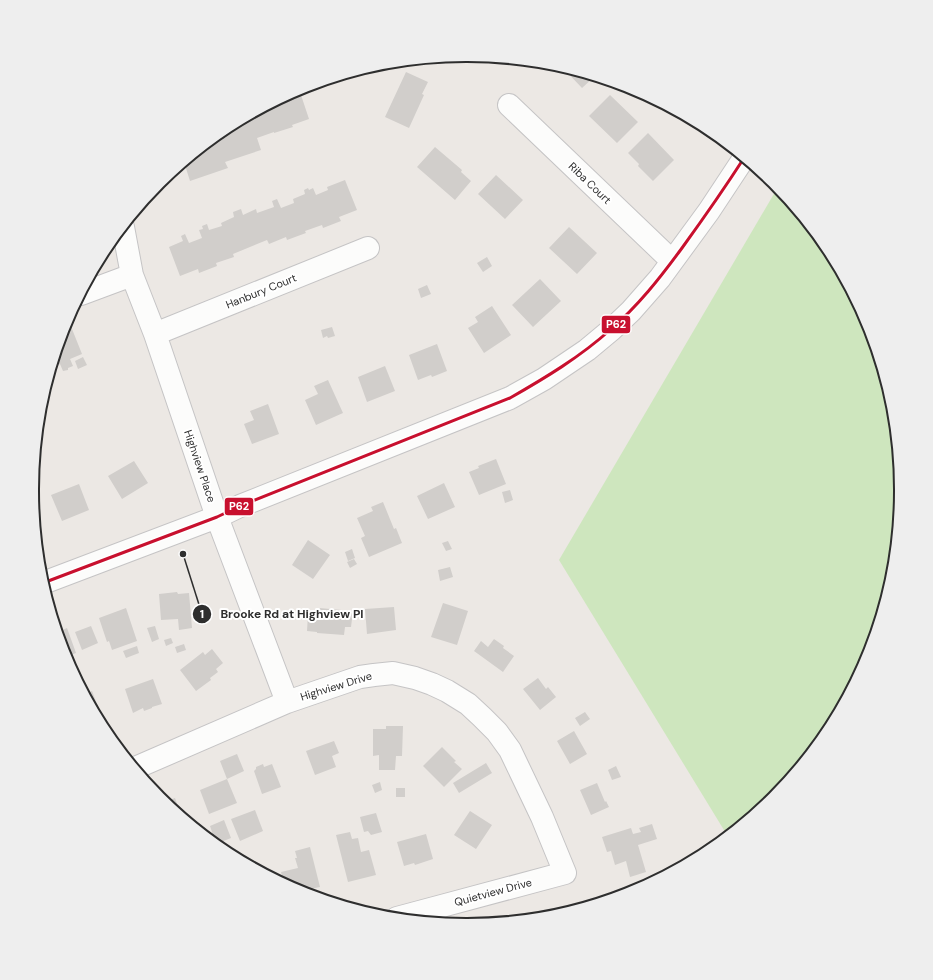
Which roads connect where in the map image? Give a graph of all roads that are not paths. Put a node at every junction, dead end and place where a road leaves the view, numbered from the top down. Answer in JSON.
{"nodes":[{"id":1,"x":509,"y":105,"type":"dead end"},
{"id":2,"x":741,"y":163,"type":"edge"},
{"id":3,"x":124,"y":234,"type":"edge"},
{"id":4,"x":368,"y":248,"type":"dead end"},
{"id":5,"x":672,"y":261,"type":"junction"},
{"id":6,"x":132,"y":275,"type":"junction"},
{"id":7,"x":88,"y":291,"type":"edge"},
{"id":8,"x":155,"y":334,"type":"junction"},
{"id":9,"x":217,"y":517,"type":"junction"},
{"id":10,"x":49,"y":581,"type":"edge"},
{"id":11,"x":287,"y":702,"type":"junction"},
{"id":12,"x":140,"y":766,"type":"edge"},
{"id":13,"x":565,"y":873,"type":"joint"},
{"id":14,"x":412,"y":914,"type":"edge"}],
"edges":[{"from":1,"to":5,"type":"street","name":"Riba Court"},
{"from":2,"to":5,"type":"street"},
{"from":3,"to":6,"type":"street","name":"Highview Place"},
{"from":4,"to":8,"type":"street","name":"Hanbury Court"},
{"from":5,"to":9,"type":"street"},
{"from":6,"to":7,"type":"street"},
{"from":6,"to":8,"type":"street","name":"Highview Place"},
{"from":8,"to":9,"type":"street","name":"Highview Place"},
{"from":9,"to":10,"type":"street"},
{"from":9,"to":11,"type":"street","name":"Highview Place"},
{"from":11,"to":12,"type":"street","name":"Highview Drive"},
{"from":11,"to":13,"type":"street","name":"Highview Drive"},
{"from":13,"to":14,"type":"street","name":"Quietview Drive"}]}
